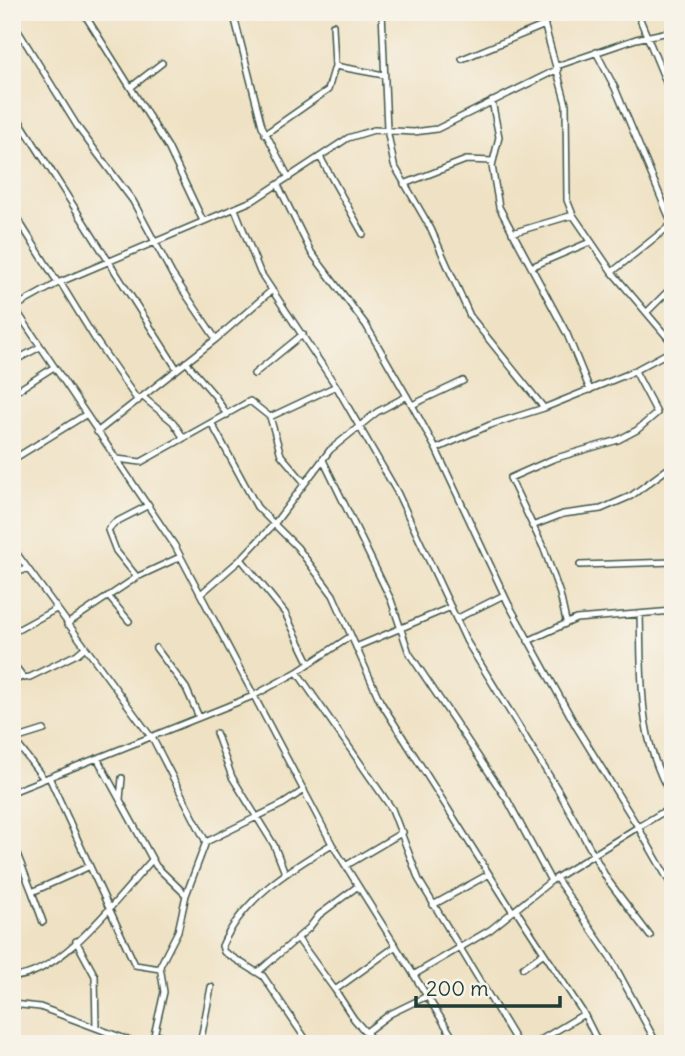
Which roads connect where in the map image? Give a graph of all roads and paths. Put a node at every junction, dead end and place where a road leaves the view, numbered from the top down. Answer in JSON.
{"nodes":[{"id":1,"x":83,"y":12,"type":"edge"},
{"id":2,"x":233,"y":12,"type":"edge"},
{"id":3,"x":383,"y":12,"type":"edge"},
{"id":4,"x":541,"y":12,"type":"edge"},
{"id":5,"x":637,"y":12,"type":"edge"},
{"id":6,"x":12,"y":21,"type":"edge"},
{"id":7,"x":333,"y":25,"type":"dead end"},
{"id":8,"x":545,"y":25,"type":"junction"},
{"id":9,"x":673,"y":31,"type":"edge"},
{"id":10,"x":646,"y":37,"type":"junction"},
{"id":11,"x":596,"y":52,"type":"junction"},
{"id":12,"x":461,"y":59,"type":"dead end"},
{"id":13,"x":162,"y":62,"type":"dead end"},
{"id":14,"x":335,"y":66,"type":"junction"},
{"id":15,"x":557,"y":67,"type":"junction"},
{"id":16,"x":384,"y":75,"type":"junction"},
{"id":17,"x":131,"y":87,"type":"junction"},
{"id":18,"x":673,"y":99,"type":"edge"},
{"id":19,"x":492,"y":101,"type":"junction"},
{"id":20,"x":12,"y":109,"type":"edge"},
{"id":21,"x":387,"y":130,"type":"junction"},
{"id":22,"x":265,"y":134,"type":"junction"},
{"id":23,"x":320,"y":157,"type":"junction"},
{"id":24,"x":493,"y":161,"type":"junction"},
{"id":25,"x":289,"y":178,"type":"junction"},
{"id":26,"x":404,"y":184,"type":"junction"},
{"id":27,"x":278,"y":185,"type":"junction"},
{"id":28,"x":235,"y":209,"type":"junction"},
{"id":29,"x":12,"y":210,"type":"edge"},
{"id":30,"x":573,"y":215,"type":"junction"},
{"id":31,"x":203,"y":221,"type":"junction"},
{"id":32,"x":672,"y":224,"type":"edge"},
{"id":33,"x":512,"y":233,"type":"junction"},
{"id":34,"x":363,"y":234,"type":"dead end"},
{"id":35,"x":154,"y":242,"type":"junction"},
{"id":36,"x":590,"y":242,"type":"junction"},
{"id":37,"x":106,"y":262,"type":"junction"},
{"id":38,"x":531,"y":267,"type":"junction"},
{"id":39,"x":612,"y":272,"type":"junction"},
{"id":40,"x":59,"y":282,"type":"junction"},
{"id":41,"x":673,"y":286,"type":"edge"},
{"id":42,"x":272,"y":290,"type":"junction"},
{"id":43,"x":13,"y":307,"type":"edge"},
{"id":44,"x":647,"y":312,"type":"junction"},
{"id":45,"x":303,"y":334,"type":"junction"},
{"id":46,"x":216,"y":339,"type":"junction"},
{"id":47,"x":673,"y":344,"type":"edge"},
{"id":48,"x":40,"y":347,"type":"junction"},
{"id":49,"x":673,"y":350,"type":"edge"},
{"id":50,"x":12,"y":362,"type":"edge"},
{"id":51,"x":186,"y":362,"type":"junction"},
{"id":52,"x":54,"y":367,"type":"junction"},
{"id":53,"x":177,"y":369,"type":"junction"},
{"id":54,"x":635,"y":370,"type":"junction"},
{"id":55,"x":254,"y":374,"type":"dead end"},
{"id":56,"x":463,"y":381,"type":"dead end"},
{"id":57,"x":336,"y":386,"type":"junction"},
{"id":58,"x":590,"y":390,"type":"junction"},
{"id":59,"x":12,"y":394,"type":"edge"},
{"id":60,"x":407,"y":396,"type":"junction"},
{"id":61,"x":140,"y":399,"type":"junction"},
{"id":62,"x":412,"y":405,"type":"junction"},
{"id":63,"x":544,"y":408,"type":"junction"},
{"id":64,"x":85,"y":415,"type":"junction"},
{"id":65,"x":227,"y":415,"type":"junction"},
{"id":66,"x":270,"y":417,"type":"junction"},
{"id":67,"x":212,"y":424,"type":"junction"},
{"id":68,"x":358,"y":427,"type":"junction"},
{"id":69,"x":96,"y":432,"type":"junction"},
{"id":70,"x":183,"y":437,"type":"junction"},
{"id":71,"x":436,"y":449,"type":"junction"},
{"id":72,"x":116,"y":459,"type":"junction"},
{"id":73,"x":12,"y":460,"type":"edge"},
{"id":74,"x":323,"y":460,"type":"junction"},
{"id":75,"x":673,"y":465,"type":"edge"},
{"id":76,"x":304,"y":482,"type":"junction"},
{"id":77,"x":149,"y":505,"type":"junction"},
{"id":78,"x":275,"y":523,"type":"junction"},
{"id":79,"x":532,"y":526,"type":"junction"},
{"id":80,"x":12,"y":547,"type":"edge"},
{"id":81,"x":180,"y":557,"type":"junction"},
{"id":82,"x":241,"y":559,"type":"junction"},
{"id":83,"x":673,"y":562,"type":"edge"},
{"id":84,"x":580,"y":565,"type":"dead end"},
{"id":85,"x":27,"y":568,"type":"junction"},
{"id":86,"x":12,"y":576,"type":"edge"},
{"id":87,"x":137,"y":577,"type":"junction"},
{"id":88,"x":202,"y":593,"type":"junction"},
{"id":89,"x":504,"y":595,"type":"junction"},
{"id":90,"x":108,"y":596,"type":"junction"},
{"id":91,"x":451,"y":607,"type":"junction"},
{"id":92,"x":56,"y":609,"type":"junction"},
{"id":93,"x":673,"y":611,"type":"edge"},
{"id":94,"x":640,"y":614,"type":"junction"},
{"id":95,"x":456,"y":619,"type":"junction"},
{"id":96,"x":129,"y":621,"type":"dead end"},
{"id":97,"x":566,"y":621,"type":"junction"},
{"id":98,"x":67,"y":624,"type":"junction"},
{"id":99,"x":401,"y":627,"type":"junction"},
{"id":100,"x":12,"y":633,"type":"edge"},
{"id":101,"x":351,"y":636,"type":"junction"},
{"id":102,"x":528,"y":641,"type":"junction"},
{"id":103,"x":356,"y":647,"type":"junction"},
{"id":104,"x":83,"y":648,"type":"junction"},
{"id":105,"x":156,"y":648,"type":"dead end"},
{"id":106,"x":12,"y":662,"type":"edge"},
{"id":107,"x":309,"y":662,"type":"junction"},
{"id":108,"x":297,"y":672,"type":"junction"},
{"id":109,"x":22,"y":676,"type":"junction"},
{"id":110,"x":12,"y":684,"type":"edge"},
{"id":111,"x":253,"y":696,"type":"junction"},
{"id":112,"x":199,"y":717,"type":"junction"},
{"id":113,"x":44,"y":730,"type":"dead end"},
{"id":114,"x":216,"y":733,"type":"dead end"},
{"id":115,"x":151,"y":737,"type":"junction"},
{"id":116,"x":13,"y":739,"type":"edge"},
{"id":117,"x":98,"y":758,"type":"junction"},
{"id":118,"x":47,"y":778,"type":"junction"},
{"id":119,"x":122,"y":778,"type":"dead end"},
{"id":120,"x":304,"y":790,"type":"junction"},
{"id":121,"x":12,"y":792,"type":"edge"},
{"id":122,"x":120,"y":799,"type":"junction"},
{"id":123,"x":673,"y":799,"type":"edge"},
{"id":124,"x":673,"y":806,"type":"edge"},
{"id":125,"x":257,"y":817,"type":"junction"},
{"id":126,"x":639,"y":827,"type":"junction"},
{"id":127,"x":402,"y":832,"type":"junction"},
{"id":128,"x":12,"y":841,"type":"edge"},
{"id":129,"x":206,"y":842,"type":"junction"},
{"id":130,"x":332,"y":844,"type":"junction"},
{"id":131,"x":594,"y":853,"type":"junction"},
{"id":132,"x":152,"y":860,"type":"junction"},
{"id":133,"x":347,"y":865,"type":"junction"},
{"id":134,"x":88,"y":867,"type":"junction"},
{"id":135,"x":285,"y":873,"type":"junction"},
{"id":136,"x":489,"y":874,"type":"junction"},
{"id":137,"x":554,"y":880,"type":"junction"},
{"id":138,"x":358,"y":886,"type":"junction"},
{"id":139,"x":673,"y":888,"type":"edge"},
{"id":140,"x":32,"y":892,"type":"junction"},
{"id":141,"x":186,"y":895,"type":"junction"},
{"id":142,"x":433,"y":905,"type":"junction"},
{"id":143,"x":109,"y":906,"type":"junction"},
{"id":144,"x":514,"y":911,"type":"junction"},
{"id":145,"x":43,"y":922,"type":"dead end"},
{"id":146,"x":650,"y":936,"type":"dead end"},
{"id":147,"x":298,"y":939,"type":"junction"},
{"id":148,"x":76,"y":941,"type":"junction"},
{"id":149,"x":396,"y":946,"type":"junction"},
{"id":150,"x":462,"y":948,"type":"junction"},
{"id":151,"x":544,"y":953,"type":"junction"},
{"id":152,"x":523,"y":968,"type":"dead end"},
{"id":153,"x":160,"y":969,"type":"junction"},
{"id":154,"x":258,"y":972,"type":"junction"},
{"id":155,"x":415,"y":974,"type":"junction"},
{"id":156,"x":12,"y":977,"type":"edge"},
{"id":157,"x":211,"y":987,"type":"dead end"},
{"id":158,"x":335,"y":989,"type":"junction"},
{"id":159,"x":427,"y":996,"type":"junction"},
{"id":160,"x":12,"y":1004,"type":"edge"},
{"id":161,"x":584,"y":1014,"type":"junction"},
{"id":162,"x":96,"y":1027,"type":"junction"},
{"id":163,"x":366,"y":1032,"type":"junction"},
{"id":164,"x":156,"y":1035,"type":"junction"},
{"id":165,"x":139,"y":1044,"type":"edge"},
{"id":166,"x":152,"y":1044,"type":"edge"},
{"id":167,"x":200,"y":1044,"type":"edge"},
{"id":168,"x":309,"y":1044,"type":"edge"},
{"id":169,"x":376,"y":1044,"type":"edge"},
{"id":170,"x":457,"y":1044,"type":"edge"},
{"id":171,"x":518,"y":1044,"type":"edge"},
{"id":172,"x":534,"y":1044,"type":"edge"},
{"id":173,"x":599,"y":1044,"type":"edge"},
{"id":174,"x":657,"y":1044,"type":"edge"}],
"edges":[{"from":1,"to":17,"type":"street"},
{"from":2,"to":22,"type":"street"},
{"from":3,"to":16,"type":"street"},
{"from":4,"to":8,"type":"street"},
{"from":5,"to":10,"type":"street"},
{"from":6,"to":35,"type":"street"},
{"from":7,"to":14,"type":"street"},
{"from":8,"to":12,"type":"street"},
{"from":8,"to":15,"type":"street"},
{"from":9,"to":10,"type":"street"},
{"from":10,"to":11,"type":"street"},
{"from":10,"to":18,"type":"street"},
{"from":11,"to":15,"type":"street"},
{"from":11,"to":32,"type":"street"},
{"from":13,"to":17,"type":"street"},
{"from":14,"to":16,"type":"street"},
{"from":14,"to":22,"type":"street"},
{"from":15,"to":19,"type":"street"},
{"from":15,"to":30,"type":"street"},
{"from":16,"to":21,"type":"street"},
{"from":17,"to":31,"type":"street"},
{"from":19,"to":21,"type":"street"},
{"from":19,"to":24,"type":"street"},
{"from":20,"to":37,"type":"street"},
{"from":21,"to":23,"type":"street"},
{"from":21,"to":26,"type":"street"},
{"from":22,"to":25,"type":"street"},
{"from":23,"to":25,"type":"street"},
{"from":23,"to":34,"type":"street"},
{"from":24,"to":26,"type":"street"},
{"from":24,"to":33,"type":"street"},
{"from":25,"to":27,"type":"street"},
{"from":26,"to":63,"type":"street"},
{"from":27,"to":28,"type":"street"},
{"from":27,"to":60,"type":"street"},
{"from":28,"to":31,"type":"street"},
{"from":28,"to":42,"type":"street"},
{"from":29,"to":40,"type":"street"},
{"from":30,"to":33,"type":"street"},
{"from":30,"to":36,"type":"street"},
{"from":31,"to":35,"type":"street"},
{"from":32,"to":39,"type":"street"},
{"from":33,"to":38,"type":"street"},
{"from":35,"to":37,"type":"street"},
{"from":35,"to":46,"type":"street"},
{"from":36,"to":38,"type":"street"},
{"from":36,"to":39,"type":"street"},
{"from":37,"to":40,"type":"street"},
{"from":37,"to":53,"type":"street"},
{"from":38,"to":58,"type":"street"},
{"from":39,"to":44,"type":"street"},
{"from":40,"to":43,"type":"street"},
{"from":40,"to":61,"type":"street"},
{"from":41,"to":44,"type":"street"},
{"from":42,"to":45,"type":"street"},
{"from":42,"to":46,"type":"street"},
{"from":43,"to":48,"type":"street"},
{"from":44,"to":47,"type":"street"},
{"from":45,"to":55,"type":"street"},
{"from":45,"to":57,"type":"street"},
{"from":46,"to":51,"type":"street"},
{"from":48,"to":50,"type":"street"},
{"from":48,"to":52,"type":"street"},
{"from":49,"to":54,"type":"street"},
{"from":51,"to":53,"type":"street"},
{"from":51,"to":65,"type":"street"},
{"from":52,"to":59,"type":"street"},
{"from":52,"to":64,"type":"street"},
{"from":53,"to":61,"type":"street"},
{"from":54,"to":58,"type":"street"},
{"from":54,"to":79,"type":"street"},
{"from":56,"to":62,"type":"street"},
{"from":57,"to":66,"type":"street"},
{"from":57,"to":68,"type":"street"},
{"from":58,"to":63,"type":"street"},
{"from":60,"to":62,"type":"street"},
{"from":60,"to":68,"type":"street"},
{"from":61,"to":69,"type":"street"},
{"from":61,"to":70,"type":"street"},
{"from":62,"to":71,"type":"street"},
{"from":63,"to":71,"type":"street"},
{"from":64,"to":69,"type":"street"},
{"from":64,"to":73,"type":"street"},
{"from":65,"to":66,"type":"street"},
{"from":65,"to":67,"type":"street"},
{"from":66,"to":76,"type":"street"},
{"from":67,"to":70,"type":"street"},
{"from":67,"to":78,"type":"street"},
{"from":68,"to":74,"type":"street"},
{"from":68,"to":91,"type":"street"},
{"from":69,"to":72,"type":"street"},
{"from":70,"to":72,"type":"street"},
{"from":71,"to":89,"type":"street"},
{"from":72,"to":77,"type":"street"},
{"from":74,"to":76,"type":"street"},
{"from":74,"to":99,"type":"street"},
{"from":75,"to":79,"type":"street"},
{"from":76,"to":78,"type":"street"},
{"from":77,"to":81,"type":"street"},
{"from":77,"to":87,"type":"street"},
{"from":78,"to":82,"type":"street"},
{"from":78,"to":101,"type":"street"},
{"from":79,"to":97,"type":"street"},
{"from":80,"to":85,"type":"street"},
{"from":81,"to":87,"type":"street"},
{"from":81,"to":88,"type":"street"},
{"from":82,"to":88,"type":"street"},
{"from":82,"to":107,"type":"street"},
{"from":83,"to":84,"type":"street"},
{"from":85,"to":86,"type":"street"},
{"from":85,"to":92,"type":"street"},
{"from":87,"to":90,"type":"street"},
{"from":88,"to":111,"type":"street"},
{"from":89,"to":95,"type":"street"},
{"from":89,"to":102,"type":"street"},
{"from":90,"to":96,"type":"street"},
{"from":90,"to":98,"type":"street"},
{"from":91,"to":95,"type":"street"},
{"from":91,"to":99,"type":"street"},
{"from":92,"to":98,"type":"street"},
{"from":92,"to":100,"type":"street"},
{"from":93,"to":94,"type":"street"},
{"from":94,"to":97,"type":"street"},
{"from":94,"to":123,"type":"street"},
{"from":95,"to":131,"type":"street"},
{"from":97,"to":102,"type":"street"},
{"from":98,"to":104,"type":"street"},
{"from":99,"to":103,"type":"street"},
{"from":99,"to":137,"type":"street"},
{"from":101,"to":103,"type":"street"},
{"from":101,"to":107,"type":"street"},
{"from":102,"to":126,"type":"street"},
{"from":103,"to":136,"type":"street"},
{"from":104,"to":109,"type":"street"},
{"from":104,"to":115,"type":"street"},
{"from":105,"to":112,"type":"street"},
{"from":106,"to":109,"type":"street"},
{"from":107,"to":108,"type":"street"},
{"from":108,"to":111,"type":"street"},
{"from":108,"to":127,"type":"street"},
{"from":109,"to":110,"type":"street"},
{"from":111,"to":112,"type":"street"},
{"from":111,"to":120,"type":"street"},
{"from":112,"to":115,"type":"street"},
{"from":113,"to":116,"type":"street"},
{"from":114,"to":125,"type":"street"},
{"from":115,"to":117,"type":"street"},
{"from":115,"to":129,"type":"street"},
{"from":116,"to":118,"type":"street"},
{"from":117,"to":118,"type":"street"},
{"from":117,"to":122,"type":"street"},
{"from":118,"to":121,"type":"street"},
{"from":118,"to":134,"type":"street"},
{"from":119,"to":122,"type":"street"},
{"from":120,"to":125,"type":"street"},
{"from":120,"to":130,"type":"street"},
{"from":122,"to":132,"type":"street"},
{"from":124,"to":126,"type":"street"},
{"from":125,"to":129,"type":"street"},
{"from":125,"to":135,"type":"street"},
{"from":126,"to":131,"type":"street"},
{"from":126,"to":139,"type":"street"},
{"from":127,"to":133,"type":"street"},
{"from":127,"to":142,"type":"street"},
{"from":128,"to":140,"type":"street"},
{"from":129,"to":141,"type":"street"},
{"from":130,"to":133,"type":"street"},
{"from":130,"to":135,"type":"street"},
{"from":131,"to":137,"type":"street"},
{"from":131,"to":146,"type":"street"},
{"from":132,"to":141,"type":"street"},
{"from":132,"to":143,"type":"street"},
{"from":133,"to":138,"type":"street"},
{"from":134,"to":140,"type":"street"},
{"from":134,"to":143,"type":"street"},
{"from":135,"to":154,"type":"street"},
{"from":136,"to":142,"type":"street"},
{"from":136,"to":144,"type":"street"},
{"from":137,"to":144,"type":"street"},
{"from":137,"to":174,"type":"street"},
{"from":138,"to":147,"type":"street"},
{"from":138,"to":149,"type":"street"},
{"from":140,"to":145,"type":"street"},
{"from":141,"to":153,"type":"street"},
{"from":142,"to":150,"type":"street"},
{"from":143,"to":148,"type":"street"},
{"from":143,"to":153,"type":"street"},
{"from":144,"to":150,"type":"street"},
{"from":144,"to":151,"type":"street"},
{"from":147,"to":154,"type":"street"},
{"from":147,"to":158,"type":"street"},
{"from":148,"to":156,"type":"street"},
{"from":148,"to":162,"type":"street"},
{"from":149,"to":155,"type":"street"},
{"from":149,"to":158,"type":"street"},
{"from":150,"to":155,"type":"street"},
{"from":150,"to":171,"type":"street"},
{"from":151,"to":152,"type":"street"},
{"from":151,"to":161,"type":"street"},
{"from":153,"to":164,"type":"street"},
{"from":154,"to":168,"type":"street"},
{"from":155,"to":159,"type":"street"},
{"from":157,"to":167,"type":"street"},
{"from":158,"to":163,"type":"street"},
{"from":159,"to":163,"type":"street"},
{"from":159,"to":170,"type":"street"},
{"from":160,"to":162,"type":"street"},
{"from":161,"to":172,"type":"street"},
{"from":161,"to":173,"type":"street"},
{"from":162,"to":165,"type":"street"},
{"from":163,"to":169,"type":"street"},
{"from":164,"to":166,"type":"street"},
{"from":164,"to":167,"type":"street"}]}
